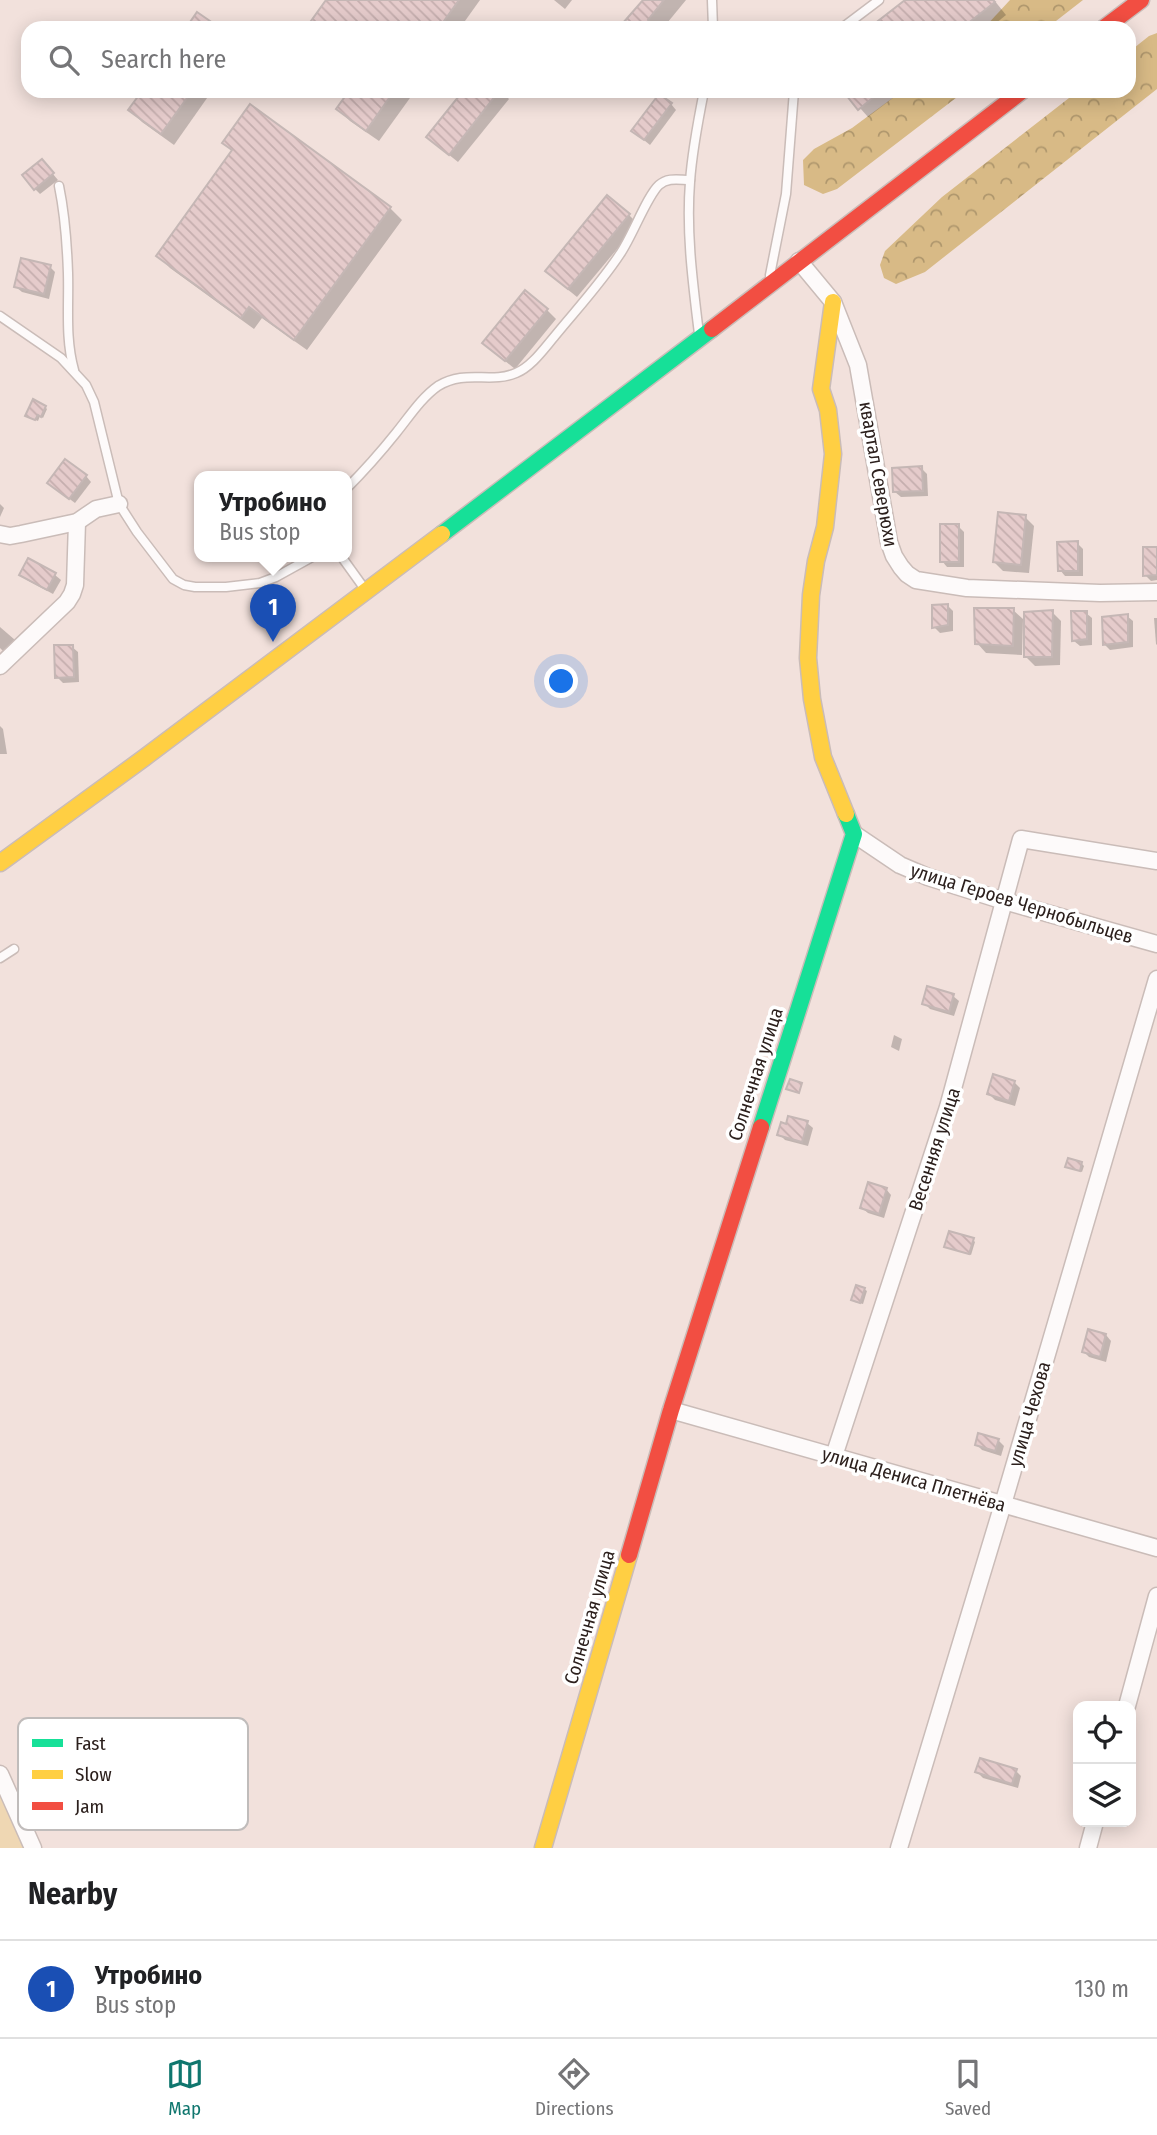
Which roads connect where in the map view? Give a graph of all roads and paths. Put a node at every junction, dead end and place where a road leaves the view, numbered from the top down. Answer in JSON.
{"nodes":[{"id":1,"x":712,"y":0,"type":"edge"},
{"id":2,"x":880,"y":0,"type":"edge"},
{"id":3,"x":1141,"y":0,"type":"edge"},
{"id":4,"x":713,"y":21,"type":"edge"},
{"id":5,"x":852,"y":21,"type":"edge"},
{"id":6,"x":1113,"y":21,"type":"edge"},
{"id":7,"x":703,"y":98,"type":"edge"},
{"id":8,"x":793,"y":98,"type":"edge"},
{"id":9,"x":1013,"y":98,"type":"edge"},
{"id":10,"x":690,"y":180,"type":"junction"},
{"id":11,"x":59,"y":186,"type":"dead end"},
{"id":12,"x":799,"y":261,"type":"junction"},
{"id":13,"x":768,"y":285,"type":"junction"},
{"id":14,"x":833,"y":302,"type":"junction"},
{"id":15,"x":0,"y":316,"type":"edge"},
{"id":16,"x":700,"y":337,"type":"junction"},
{"id":17,"x":74,"y":370,"type":"junction"},
{"id":18,"x":352,"y":483,"type":"edge"},
{"id":19,"x":119,"y":504,"type":"junction"},
{"id":20,"x":77,"y":522,"type":"junction"},
{"id":21,"x":0,"y":534,"type":"edge"},
{"id":22,"x":303,"y":562,"type":"edge"},
{"id":23,"x":345,"y":562,"type":"edge"},
{"id":24,"x":366,"y":590,"type":"junction"},
{"id":25,"x":1157,"y":592,"type":"edge"},
{"id":26,"x":0,"y":666,"type":"edge"},
{"id":27,"x":854,"y":834,"type":"junction"},
{"id":28,"x":1157,"y":861,"type":"edge"},
{"id":29,"x":0,"y":863,"type":"edge"},
{"id":30,"x":1004,"y":901,"type":"junction"},
{"id":31,"x":1157,"y":944,"type":"edge"},
{"id":32,"x":14,"y":949,"type":"dead end"},
{"id":33,"x":0,"y":958,"type":"edge"},
{"id":34,"x":1157,"y":979,"type":"edge"},
{"id":35,"x":671,"y":1410,"type":"junction"},
{"id":36,"x":834,"y":1455,"type":"junction"},
{"id":37,"x":1003,"y":1504,"type":"junction"},
{"id":38,"x":1157,"y":1548,"type":"edge"},
{"id":39,"x":1157,"y":1596,"type":"edge"},
{"id":40,"x":1128,"y":1701,"type":"edge"},
{"id":41,"x":0,"y":1774,"type":"edge"},
{"id":42,"x":18,"y":1814,"type":"edge"},
{"id":43,"x":1094,"y":1827,"type":"edge"},
{"id":44,"x":25,"y":1830,"type":"edge"},
{"id":45,"x":33,"y":1848,"type":"edge"},
{"id":46,"x":543,"y":1848,"type":"edge"},
{"id":47,"x":899,"y":1848,"type":"edge"},
{"id":48,"x":1088,"y":1848,"type":"edge"}],
"edges":[{"from":1,"to":4,"type":"lane"},
{"from":2,"to":5,"type":"lane"},
{"from":3,"to":6,"type":"street"},
{"from":7,"to":10,"type":"lane"},
{"from":8,"to":13,"type":"lane"},
{"from":9,"to":12,"type":"street"},
{"from":10,"to":16,"type":"lane"},
{"from":10,"to":18,"type":"lane"},
{"from":11,"to":17,"type":"lane"},
{"from":12,"to":13,"type":"street"},
{"from":12,"to":14,"type":"street","name":"квартал Северюхи"},
{"from":13,"to":16,"type":"street"},
{"from":14,"to":25,"type":"street","name":"квартал Северюхи"},
{"from":14,"to":27,"type":"street"},
{"from":15,"to":17,"type":"lane"},
{"from":16,"to":24,"type":"street"},
{"from":17,"to":19,"type":"lane"},
{"from":19,"to":20,"type":"street"},
{"from":19,"to":22,"type":"lane"},
{"from":20,"to":21,"type":"street"},
{"from":20,"to":26,"type":"street"},
{"from":23,"to":24,"type":"lane"},
{"from":24,"to":29,"type":"street"},
{"from":27,"to":30,"type":"street","name":"улица Героев Чернобыльцев"},
{"from":27,"to":35,"type":"street","name":"Солнечная улица"},
{"from":28,"to":30,"type":"street","name":"Весенняя улица"},
{"from":30,"to":31,"type":"street","name":"улица Героев Чернобыльцев"},
{"from":30,"to":36,"type":"street","name":"Весенняя улица"},
{"from":32,"to":33,"type":"lane"},
{"from":34,"to":37,"type":"street","name":"улица Чехова"},
{"from":35,"to":36,"type":"street","name":"улица Дениса Плетнёва"},
{"from":35,"to":46,"type":"street","name":"Солнечная улица"},
{"from":36,"to":37,"type":"street","name":"улица Дениса Плетнёва"},
{"from":37,"to":38,"type":"street","name":"улица Дениса Плетнёва"},
{"from":37,"to":47,"type":"street","name":"улица Чехова"},
{"from":39,"to":40,"type":"street"},
{"from":41,"to":42,"type":"street"},
{"from":43,"to":48,"type":"street"},
{"from":44,"to":45,"type":"street"}]}
